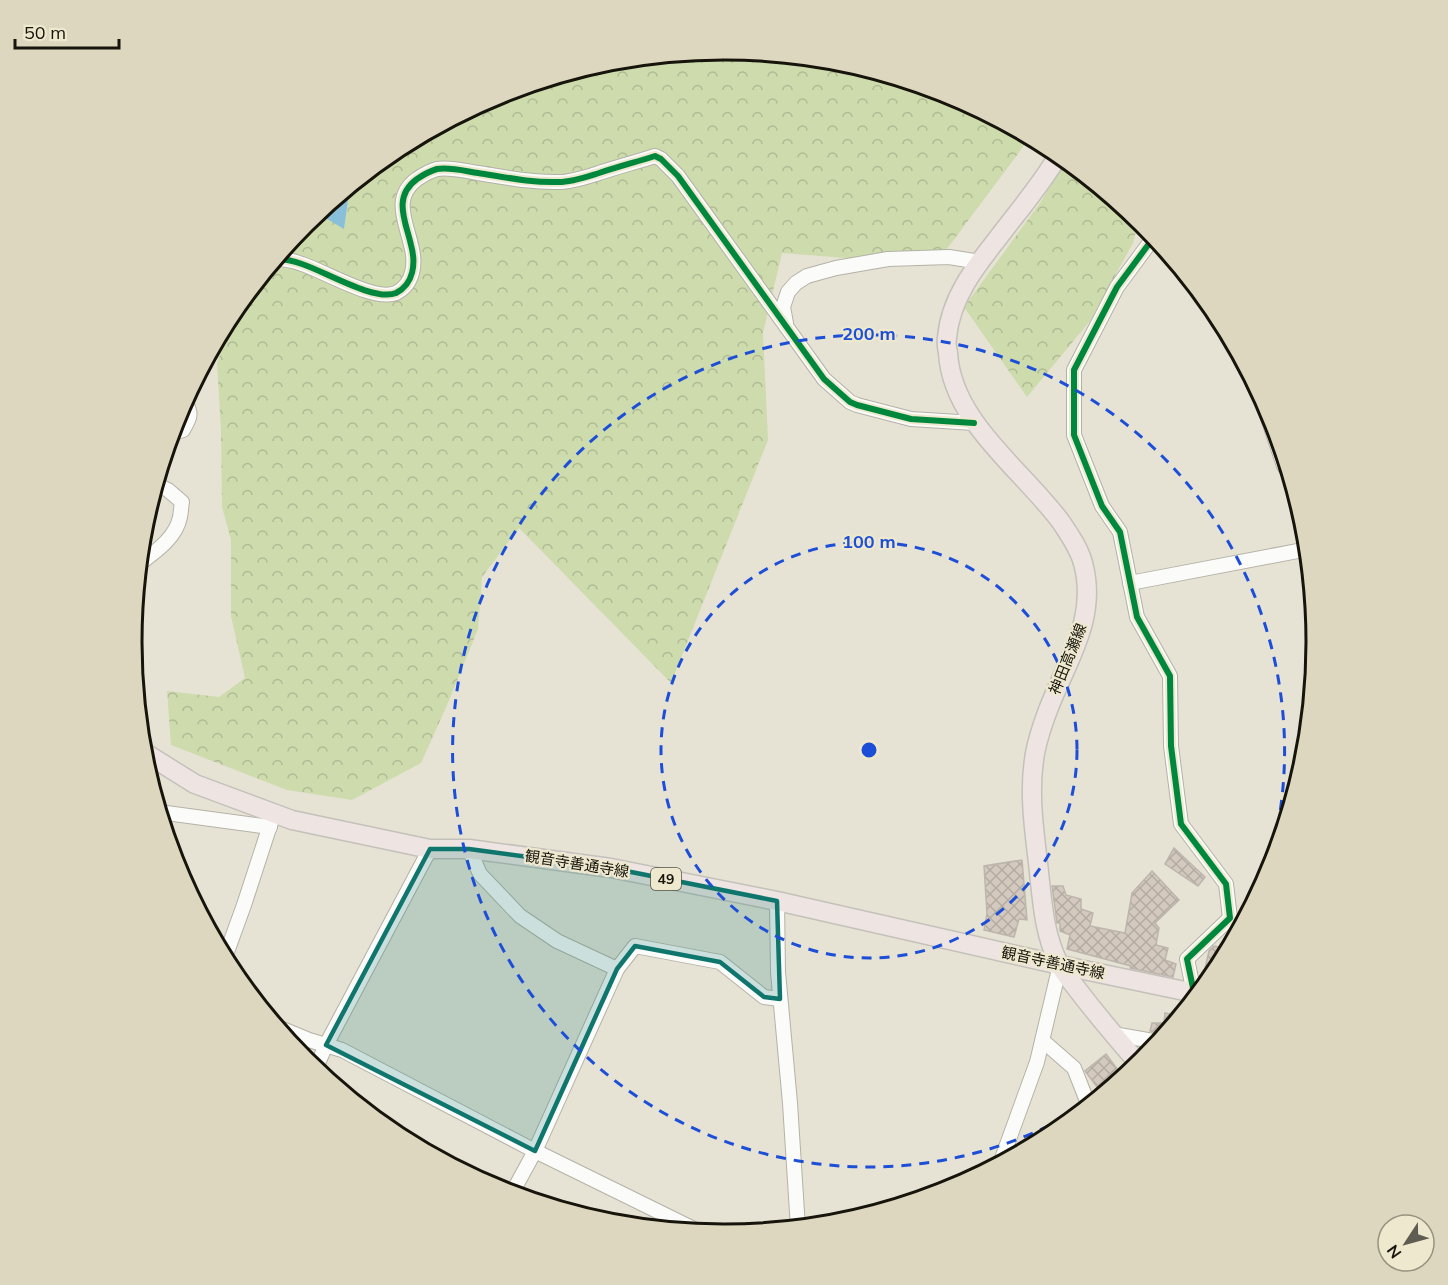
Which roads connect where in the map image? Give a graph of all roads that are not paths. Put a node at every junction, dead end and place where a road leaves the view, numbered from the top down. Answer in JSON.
{"nodes":[{"id":1,"x":1054,"y":162,"type":"edge"},
{"id":2,"x":1149,"y":244,"type":"edge"},
{"id":3,"x":285,"y":260,"type":"edge"},
{"id":4,"x":980,"y":262,"type":"junction"},
{"id":5,"x":786,"y":325,"type":"junction"},
{"id":6,"x":189,"y":412,"type":"edge"},
{"id":7,"x":974,"y":423,"type":"junction"},
{"id":8,"x":182,"y":430,"type":"edge"},
{"id":9,"x":162,"y":487,"type":"edge"},
{"id":10,"x":1299,"y":551,"type":"edge"},
{"id":11,"x":147,"y":558,"type":"edge"},
{"id":12,"x":1130,"y":583,"type":"junction"},
{"id":13,"x":153,"y":758,"type":"edge"},
{"id":14,"x":167,"y":813,"type":"edge"},
{"id":15,"x":272,"y":820,"type":"junction"},
{"id":16,"x":430,"y":849,"type":"junction"},
{"id":17,"x":469,"y":849,"type":"junction"},
{"id":18,"x":777,"y":901,"type":"junction"},
{"id":19,"x":229,"y":948,"type":"edge"},
{"id":20,"x":1060,"y":965,"type":"junction"},
{"id":21,"x":617,"y":969,"type":"junction"},
{"id":22,"x":1194,"y":986,"type":"edge"},
{"id":23,"x":1189,"y":993,"type":"edge"},
{"id":24,"x":780,"y":999,"type":"junction"},
{"id":25,"x":291,"y":1032,"type":"edge"},
{"id":26,"x":1113,"y":1034,"type":"junction"},
{"id":27,"x":1149,"y":1040,"type":"edge"},
{"id":28,"x":1043,"y":1041,"type":"junction"},
{"id":29,"x":326,"y":1045,"type":"junction"},
{"id":30,"x":1133,"y":1057,"type":"edge"},
{"id":31,"x":319,"y":1061,"type":"edge"},
{"id":32,"x":1086,"y":1099,"type":"edge"},
{"id":33,"x":536,"y":1151,"type":"junction"},
{"id":34,"x":1004,"y":1153,"type":"edge"},
{"id":35,"x":516,"y":1186,"type":"edge"},
{"id":36,"x":798,"y":1220,"type":"edge"},
{"id":37,"x":683,"y":1224,"type":"edge"}],
"edges":[{"from":1,"to":4,"type":"main road","name":"神田高瀬線"},
{"from":2,"to":12,"type":"street"},
{"from":3,"to":5,"type":"street"},
{"from":4,"to":5,"type":"street"},
{"from":4,"to":7,"type":"main road","name":"神田高瀬線"},
{"from":5,"to":7,"type":"street"},
{"from":6,"to":8,"type":"street"},
{"from":7,"to":20,"type":"main road","name":"神田高瀬線"},
{"from":9,"to":11,"type":"street"},
{"from":10,"to":12,"type":"street"},
{"from":12,"to":22,"type":"street"},
{"from":13,"to":15,"type":"main road","name":"観音寺善通寺線","number":"49"},
{"from":14,"to":15,"type":"street"},
{"from":15,"to":16,"type":"main road","name":"観音寺善通寺線","number":"49"},
{"from":15,"to":19,"type":"street"},
{"from":16,"to":17,"type":"main road","name":"観音寺善通寺線","number":"49"},
{"from":16,"to":29,"type":"street"},
{"from":17,"to":18,"type":"main road","name":"観音寺善通寺線","number":"49"},
{"from":17,"to":21,"type":"street"},
{"from":18,"to":20,"type":"main road","name":"観音寺善通寺線","number":"49"},
{"from":18,"to":24,"type":"street"},
{"from":20,"to":23,"type":"main road","name":"観音寺善通寺線","number":"49"},
{"from":20,"to":26,"type":"main road","name":"神田高瀬線"},
{"from":20,"to":28,"type":"street"},
{"from":21,"to":24,"type":"street"},
{"from":21,"to":33,"type":"street"},
{"from":24,"to":36,"type":"street"},
{"from":25,"to":29,"type":"street"},
{"from":26,"to":27,"type":"street"},
{"from":26,"to":30,"type":"main road","name":"神田高瀬線"},
{"from":28,"to":32,"type":"street"},
{"from":28,"to":34,"type":"street"},
{"from":29,"to":31,"type":"street"},
{"from":29,"to":33,"type":"street"},
{"from":33,"to":35,"type":"street"},
{"from":33,"to":37,"type":"street"}]}
